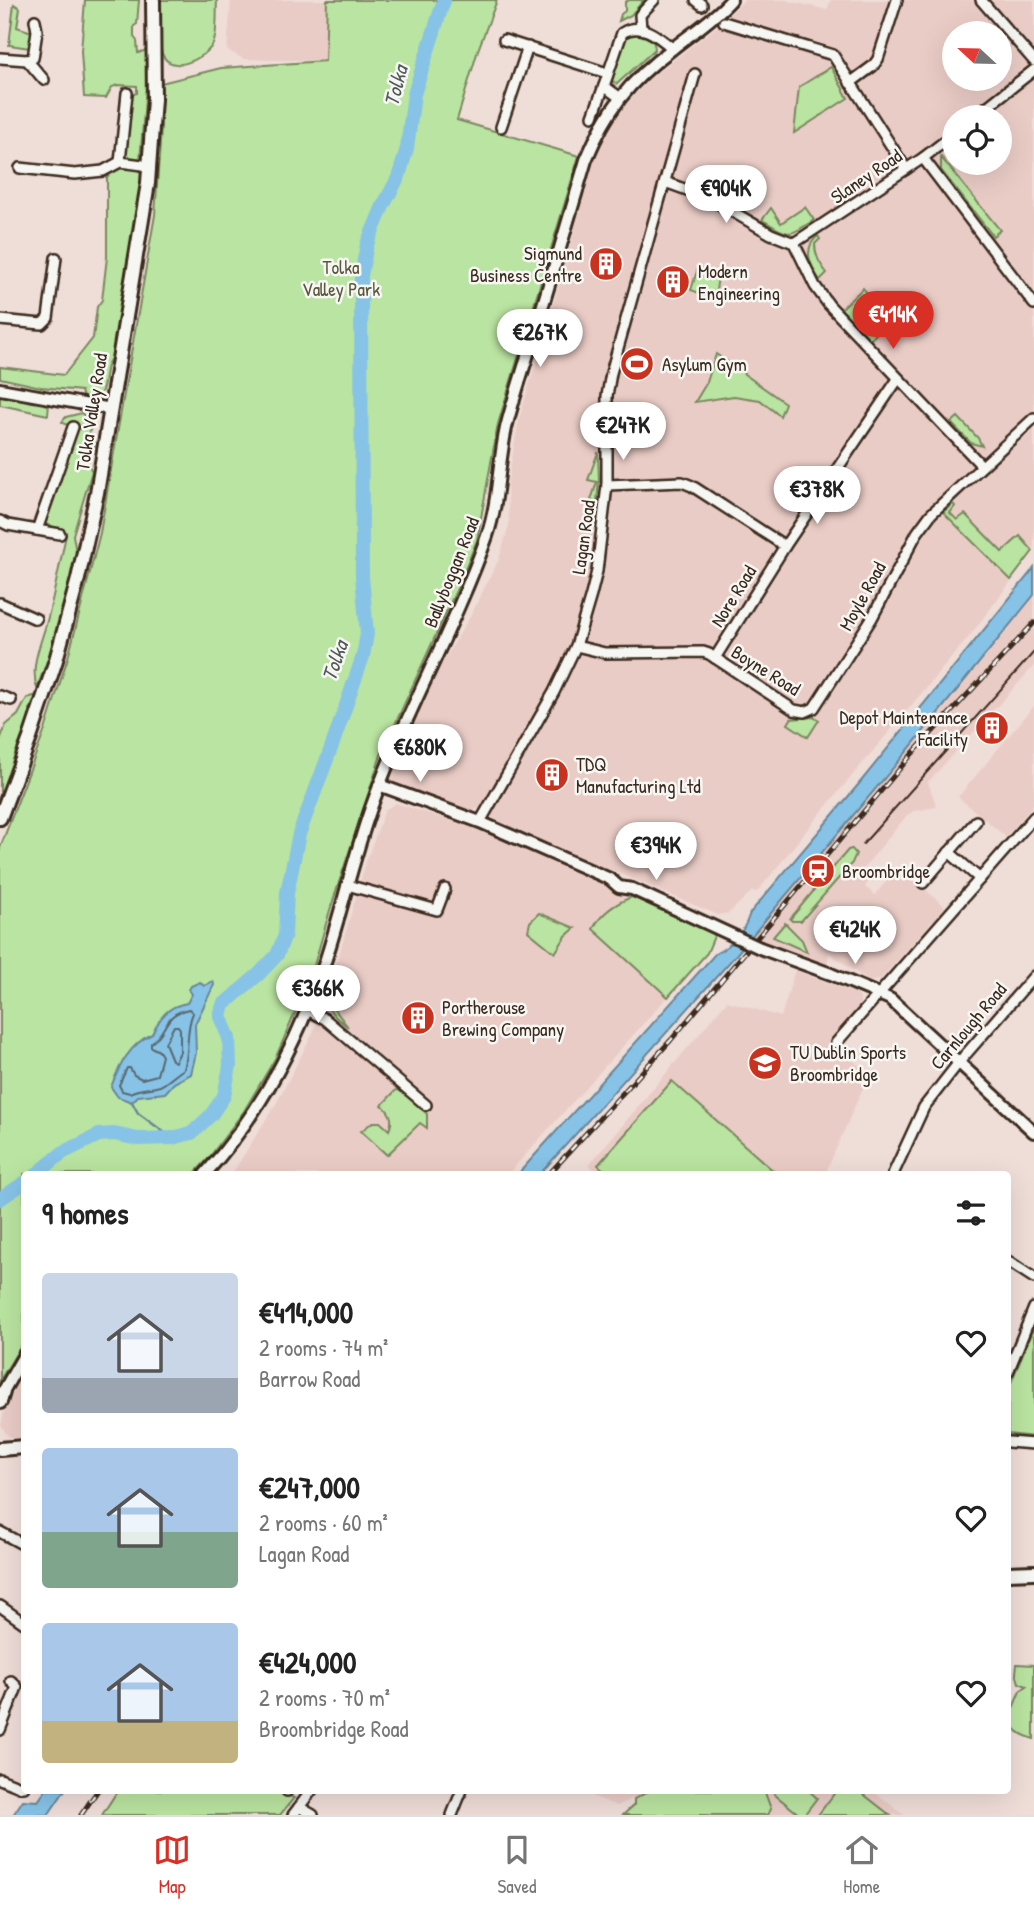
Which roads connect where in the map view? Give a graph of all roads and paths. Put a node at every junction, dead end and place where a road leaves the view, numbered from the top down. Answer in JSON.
{"nodes":[{"id":1,"x":153,"y":0,"type":"edge"},
{"id":2,"x":654,"y":0,"type":"edge"},
{"id":3,"x":731,"y":0,"type":"edge"},
{"id":4,"x":897,"y":0,"type":"edge"},
{"id":5,"x":981,"y":0,"type":"edge"},
{"id":6,"x":35,"y":20,"type":"dead end"},
{"id":7,"x":724,"y":22,"type":"dead end"},
{"id":8,"x":641,"y":29,"type":"junction"},
{"id":9,"x":504,"y":40,"type":"dead end"},
{"id":10,"x":528,"y":47,"type":"junction"},
{"id":11,"x":672,"y":48,"type":"junction"},
{"id":12,"x":0,"y":58,"type":"edge"},
{"id":13,"x":27,"y":60,"type":"junction"},
{"id":14,"x":1034,"y":61,"type":"edge"},
{"id":15,"x":1034,"y":70,"type":"edge"},
{"id":16,"x":607,"y":73,"type":"junction"},
{"id":17,"x":695,"y":74,"type":"dead end"},
{"id":18,"x":44,"y":80,"type":"dead end"},
{"id":19,"x":850,"y":83,"type":"junction"},
{"id":20,"x":604,"y":86,"type":"junction"},
{"id":21,"x":127,"y":93,"type":"dead end"},
{"id":22,"x":620,"y":97,"type":"junction"},
{"id":23,"x":989,"y":105,"type":"edge"},
{"id":24,"x":593,"y":116,"type":"dead end"},
{"id":25,"x":501,"y":127,"type":"dead end"},
{"id":26,"x":942,"y":143,"type":"edge"},
{"id":27,"x":923,"y":158,"type":"junction"},
{"id":28,"x":120,"y":162,"type":"junction"},
{"id":29,"x":150,"y":166,"type":"junction"},
{"id":30,"x":20,"y":168,"type":"dead end"},
{"id":31,"x":906,"y":169,"type":"junction"},
{"id":32,"x":665,"y":182,"type":"junction"},
{"id":33,"x":794,"y":243,"type":"junction"},
{"id":34,"x":55,"y":258,"type":"dead end"},
{"id":35,"x":1034,"y":304,"type":"edge"},
{"id":36,"x":0,"y":320,"type":"edge"},
{"id":37,"x":898,"y":379,"type":"junction"},
{"id":38,"x":0,"y":389,"type":"edge"},
{"id":39,"x":111,"y":409,"type":"junction"},
{"id":40,"x":1034,"y":418,"type":"edge"},
{"id":41,"x":73,"y":427,"type":"dead end"},
{"id":42,"x":982,"y":466,"type":"junction"},
{"id":43,"x":607,"y":485,"type":"junction"},
{"id":44,"x":0,"y":521,"type":"edge"},
{"id":45,"x":37,"y":530,"type":"junction"},
{"id":46,"x":60,"y":534,"type":"dead end"},
{"id":47,"x":785,"y":546,"type":"junction"},
{"id":48,"x":0,"y":603,"type":"edge"},
{"id":49,"x":36,"y":619,"type":"dead end"},
{"id":50,"x":576,"y":646,"type":"junction"},
{"id":51,"x":715,"y":658,"type":"junction"},
{"id":52,"x":0,"y":696,"type":"edge"},
{"id":53,"x":11,"y":700,"type":"dead end"},
{"id":54,"x":814,"y":708,"type":"joint"},
{"id":55,"x":379,"y":785,"type":"junction"},
{"id":56,"x":1034,"y":817,"type":"edge"},
{"id":57,"x":0,"y":818,"type":"edge"},
{"id":58,"x":976,"y":821,"type":"dead end"},
{"id":59,"x":480,"y":822,"type":"junction"},
{"id":60,"x":949,"y":852,"type":"junction"},
{"id":61,"x":980,"y":879,"type":"junction"},
{"id":62,"x":923,"y":883,"type":"dead end"},
{"id":63,"x":347,"y":885,"type":"junction"},
{"id":64,"x":445,"y":889,"type":"dead end"},
{"id":65,"x":1033,"y":981,"type":"edge"},
{"id":66,"x":881,"y":993,"type":"junction"},
{"id":67,"x":307,"y":1010,"type":"junction"},
{"id":68,"x":836,"y":1043,"type":"dead end"},
{"id":69,"x":960,"y":1061,"type":"junction"},
{"id":70,"x":426,"y":1105,"type":"dead end"},
{"id":71,"x":1034,"y":1132,"type":"edge"},
{"id":72,"x":208,"y":1171,"type":"edge"},
{"id":73,"x":894,"y":1171,"type":"edge"},
{"id":74,"x":1011,"y":1263,"type":"edge"},
{"id":75,"x":1034,"y":1278,"type":"edge"},
{"id":76,"x":1034,"y":1308,"type":"edge"},
{"id":77,"x":21,"y":1360,"type":"edge"},
{"id":78,"x":1011,"y":1365,"type":"edge"},
{"id":79,"x":1,"y":1397,"type":"edge"},
{"id":80,"x":0,"y":1439,"type":"edge"},
{"id":81,"x":1011,"y":1442,"type":"edge"},
{"id":82,"x":1034,"y":1444,"type":"edge"},
{"id":83,"x":21,"y":1448,"type":"edge"},
{"id":84,"x":21,"y":1448,"type":"edge"},
{"id":85,"x":0,"y":1449,"type":"edge"},
{"id":86,"x":0,"y":1532,"type":"edge"},
{"id":87,"x":21,"y":1543,"type":"edge"},
{"id":88,"x":1034,"y":1572,"type":"edge"},
{"id":89,"x":1011,"y":1573,"type":"edge"},
{"id":90,"x":0,"y":1606,"type":"edge"},
{"id":91,"x":21,"y":1621,"type":"edge"},
{"id":92,"x":11,"y":1681,"type":"dead end"},
{"id":93,"x":1,"y":1725,"type":"edge"},
{"id":94,"x":0,"y":1779,"type":"edge"},
{"id":95,"x":21,"y":1787,"type":"edge"},
{"id":96,"x":309,"y":1794,"type":"edge"},
{"id":97,"x":460,"y":1794,"type":"edge"},
{"id":98,"x":296,"y":1811,"type":"edge"},
{"id":99,"x":313,"y":1815,"type":"edge"},
{"id":100,"x":452,"y":1815,"type":"edge"}],
"edges":[{"from":1,"to":29,"type":"main road","name":"Tolka Valley Road"},
{"from":2,"to":8,"type":"street"},
{"from":3,"to":11,"type":"street","name":"Ballyboggan Road"},
{"from":4,"to":19,"type":"street"},
{"from":5,"to":14,"type":"street"},
{"from":6,"to":13,"type":"street"},
{"from":7,"to":19,"type":"street"},
{"from":8,"to":11,"type":"street"},
{"from":8,"to":16,"type":"street"},
{"from":9,"to":10,"type":"street"},
{"from":10,"to":16,"type":"street"},
{"from":10,"to":25,"type":"street"},
{"from":11,"to":22,"type":"street","name":"Ballyboggan Road"},
{"from":12,"to":13,"type":"street"},
{"from":13,"to":18,"type":"street"},
{"from":15,"to":23,"type":"street"},
{"from":16,"to":20,"type":"street"},
{"from":17,"to":32,"type":"street","name":"Lagan Road"},
{"from":19,"to":31,"type":"street"},
{"from":20,"to":22,"type":"street"},
{"from":20,"to":24,"type":"street"},
{"from":21,"to":28,"type":"street"},
{"from":22,"to":55,"type":"street","name":"Ballyboggan Road"},
{"from":26,"to":27,"type":"street","name":"Slaney Road"},
{"from":27,"to":31,"type":"street","name":"Slaney Road"},
{"from":27,"to":35,"type":"street"},
{"from":28,"to":29,"type":"street"},
{"from":28,"to":30,"type":"street"},
{"from":29,"to":39,"type":"main road","name":"Tolka Valley Road"},
{"from":31,"to":33,"type":"street","name":"Slaney Road"},
{"from":32,"to":33,"type":"street"},
{"from":32,"to":43,"type":"street","name":"Lagan Road"},
{"from":33,"to":37,"type":"street"},
{"from":34,"to":36,"type":"street"},
{"from":37,"to":42,"type":"street"},
{"from":37,"to":47,"type":"street","name":"Nore Road"},
{"from":38,"to":39,"type":"street"},
{"from":39,"to":57,"type":"main road","name":"Tolka Valley Road"},
{"from":40,"to":42,"type":"street","name":"Moyle Road"},
{"from":41,"to":45,"type":"street"},
{"from":42,"to":54,"type":"street","name":"Moyle Road"},
{"from":43,"to":47,"type":"street"},
{"from":43,"to":50,"type":"street","name":"Lagan Road"},
{"from":44,"to":45,"type":"street"},
{"from":45,"to":46,"type":"street"},
{"from":47,"to":51,"type":"street","name":"Nore Road"},
{"from":48,"to":49,"type":"street"},
{"from":50,"to":51,"type":"street","name":"Boyne Road"},
{"from":50,"to":59,"type":"street","name":"Lagan Road"},
{"from":51,"to":54,"type":"street","name":"Boyne Road"},
{"from":52,"to":53,"type":"street"},
{"from":55,"to":59,"type":"street"},
{"from":55,"to":63,"type":"street","name":"Ballyboggan Road"},
{"from":56,"to":61,"type":"street"},
{"from":58,"to":60,"type":"street"},
{"from":59,"to":66,"type":"street","bridge":true},
{"from":60,"to":61,"type":"street"},
{"from":60,"to":62,"type":"street"},
{"from":61,"to":66,"type":"street"},
{"from":63,"to":64,"type":"street"},
{"from":63,"to":67,"type":"street","name":"Ballyboggan Road"},
{"from":65,"to":69,"type":"street","name":"Carnlough Road"},
{"from":66,"to":68,"type":"street"},
{"from":66,"to":69,"type":"street"},
{"from":67,"to":70,"type":"street"},
{"from":67,"to":72,"type":"street","name":"Ballyboggan Road"},
{"from":69,"to":71,"type":"street"},
{"from":69,"to":73,"type":"street","name":"Carnlough Road"},
{"from":74,"to":75,"type":"street"},
{"from":76,"to":78,"type":"street"},
{"from":77,"to":79,"type":"street"},
{"from":80,"to":83,"type":"main road"},
{"from":81,"to":82,"type":"street"},
{"from":84,"to":85,"type":"main road"},
{"from":86,"to":87,"type":"street"},
{"from":88,"to":89,"type":"main road"},
{"from":90,"to":91,"type":"street"},
{"from":92,"to":93,"type":"street"},
{"from":94,"to":95,"type":"street"},
{"from":96,"to":98,"type":"street"},
{"from":97,"to":100,"type":"street"},
{"from":98,"to":99,"type":"street"}]}
